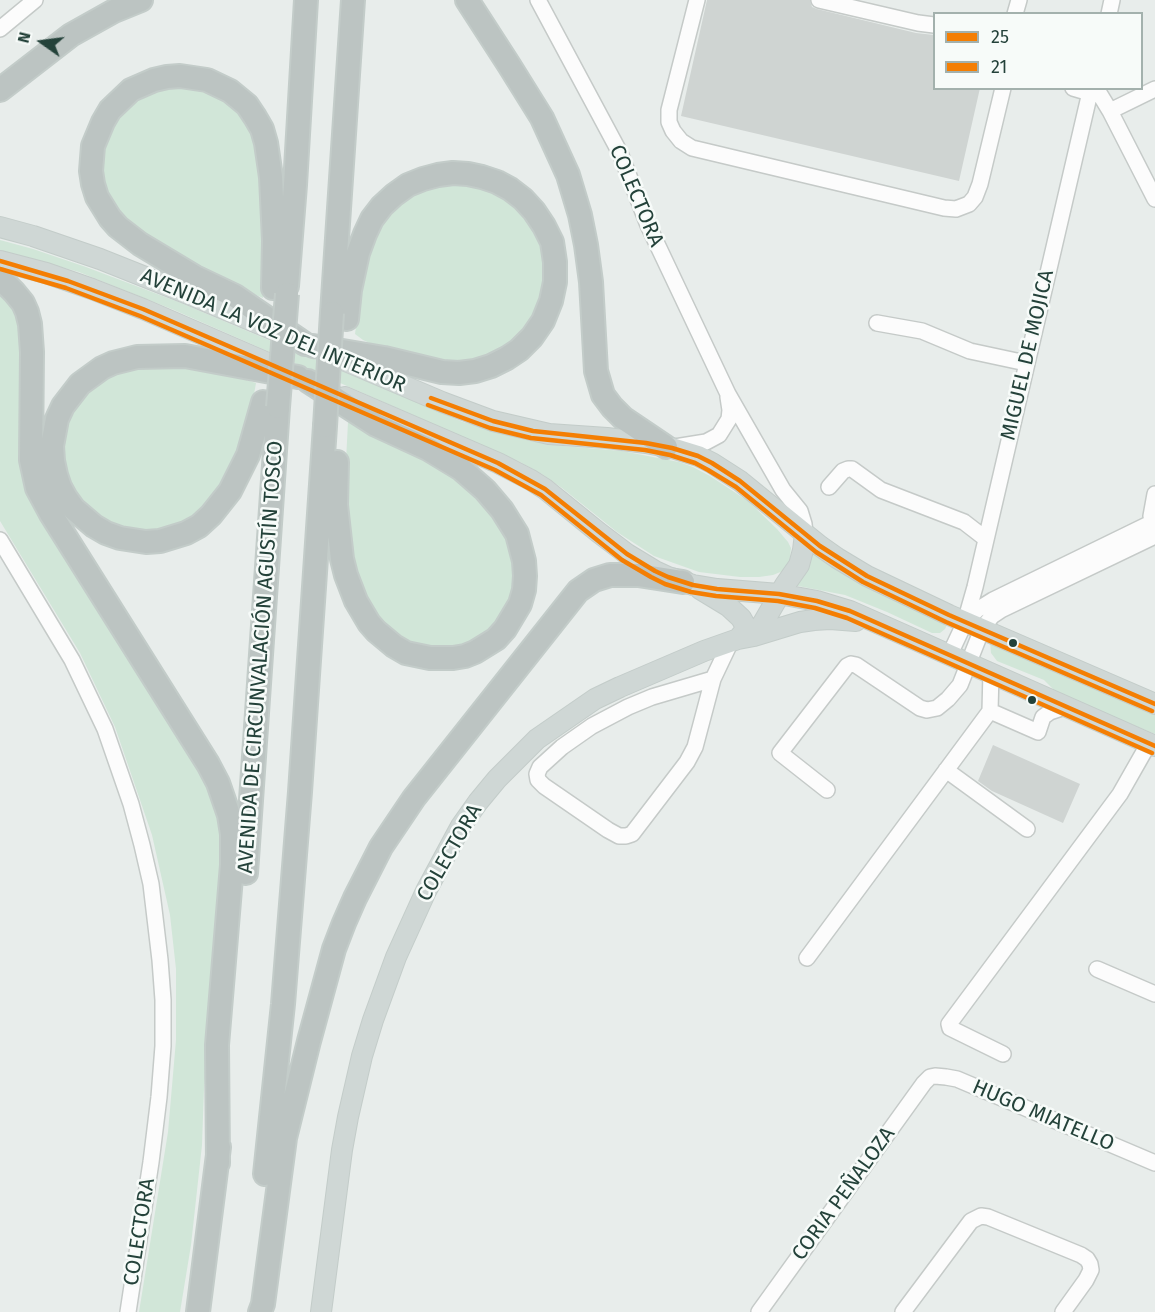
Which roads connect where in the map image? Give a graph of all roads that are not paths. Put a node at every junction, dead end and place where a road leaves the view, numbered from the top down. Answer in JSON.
{"nodes":[{"id":1,"x":35,"y":0,"type":"edge"},
{"id":2,"x":141,"y":0,"type":"edge"},
{"id":3,"x":306,"y":0,"type":"edge"},
{"id":4,"x":353,"y":0,"type":"edge"},
{"id":5,"x":467,"y":0,"type":"edge"},
{"id":6,"x":538,"y":0,"type":"edge"},
{"id":7,"x":697,"y":0,"type":"edge"},
{"id":8,"x":819,"y":0,"type":"edge"},
{"id":9,"x":2,"y":24,"type":"edge"},
{"id":10,"x":933,"y":25,"type":"edge"},
{"id":11,"x":1155,"y":89,"type":"edge"},
{"id":12,"x":0,"y":90,"type":"edge"},
{"id":13,"x":1003,"y":90,"type":"edge"},
{"id":14,"x":1092,"y":90,"type":"edge"},
{"id":15,"x":1110,"y":111,"type":"junction"},
{"id":16,"x":1155,"y":199,"type":"edge"},
{"id":17,"x":0,"y":227,"type":"edge"},
{"id":18,"x":0,"y":261,"type":"edge"},
{"id":19,"x":0,"y":278,"type":"edge"},
{"id":20,"x":280,"y":291,"type":"junction"},
{"id":21,"x":339,"y":316,"type":"junction"},
{"id":22,"x":877,"y":323,"type":"dead end"},
{"id":23,"x":295,"y":348,"type":"junction"},
{"id":24,"x":1026,"y":363,"type":"junction"},
{"id":25,"x":317,"y":375,"type":"junction"},
{"id":26,"x":728,"y":394,"type":"junction"},
{"id":27,"x":271,"y":404,"type":"junction"},
{"id":28,"x":332,"y":429,"type":"junction"},
{"id":29,"x":669,"y":447,"type":"junction"},
{"id":30,"x":829,"y":487,"type":"dead end"},
{"id":31,"x":1155,"y":494,"type":"edge"},
{"id":32,"x":1154,"y":527,"type":"edge"},
{"id":33,"x":805,"y":534,"type":"junction"},
{"id":34,"x":986,"y":539,"type":"junction"},
{"id":35,"x":0,"y":540,"type":"edge"},
{"id":36,"x":688,"y":584,"type":"junction"},
{"id":37,"x":779,"y":594,"type":"junction"},
{"id":38,"x":881,"y":624,"type":"junction"},
{"id":39,"x":974,"y":625,"type":"junction"},
{"id":40,"x":741,"y":638,"type":"junction"},
{"id":41,"x":950,"y":654,"type":"junction"},
{"id":42,"x":969,"y":662,"type":"junction"},
{"id":43,"x":991,"y":672,"type":"junction"},
{"id":44,"x":713,"y":679,"type":"junction"},
{"id":45,"x":1155,"y":704,"type":"edge"},
{"id":46,"x":1065,"y":707,"type":"junction"},
{"id":47,"x":990,"y":711,"type":"junction"},
{"id":48,"x":1152,"y":744,"type":"edge"},
{"id":49,"x":946,"y":770,"type":"junction"},
{"id":50,"x":827,"y":790,"type":"dead end"},
{"id":51,"x":1027,"y":830,"type":"dead end"},
{"id":52,"x":807,"y":958,"type":"dead end"},
{"id":53,"x":1097,"y":969,"type":"dead end"},
{"id":54,"x":1155,"y":994,"type":"edge"},
{"id":55,"x":1003,"y":1054,"type":"dead end"},
{"id":56,"x":930,"y":1077,"type":"joint"},
{"id":57,"x":218,"y":1163,"type":"junction"},
{"id":58,"x":1155,"y":1163,"type":"edge"},
{"id":59,"x":128,"y":1312,"type":"edge"},
{"id":60,"x":198,"y":1312,"type":"edge"},
{"id":61,"x":246,"y":1312,"type":"edge"},
{"id":62,"x":260,"y":1312,"type":"edge"},
{"id":63,"x":321,"y":1312,"type":"edge"},
{"id":64,"x":759,"y":1312,"type":"edge"},
{"id":65,"x":903,"y":1312,"type":"edge"},
{"id":66,"x":1063,"y":1312,"type":"edge"}],
"edges":[{"from":1,"to":9,"type":"street"},
{"from":2,"to":12,"type":"highway"},
{"from":3,"to":20,"type":"highway","name":"AVENIDA DE CIRCUNVALACIÓN AGUSTÍN TOSCO"},
{"from":4,"to":21,"type":"highway"},
{"from":5,"to":29,"type":"highway"},
{"from":6,"to":26,"type":"street","name":"COLECTORA"},
{"from":7,"to":13,"type":"street"},
{"from":8,"to":10,"type":"street"},
{"from":11,"to":15,"type":"street"},
{"from":14,"to":15,"type":"street"},
{"from":14,"to":24,"type":"street","name":"MIGUEL DE MOJICA"},
{"from":15,"to":16,"type":"street"},
{"from":17,"to":23,"type":"main road","name":"AVENIDA LA VOZ DEL INTERIOR"},
{"from":18,"to":25,"type":"main road","name":"AVENIDA LA VOZ DEL INTERIOR"},
{"from":19,"to":57,"type":"highway"},
{"from":20,"to":23,"type":"highway","name":"AVENIDA DE CIRCUNVALACIÓN AGUSTÍN TOSCO","bridge":true},
{"from":20,"to":23,"type":"highway"},
{"from":21,"to":23,"type":"highway"},
{"from":21,"to":25,"type":"highway","bridge":true},
{"from":22,"to":24,"type":"street"},
{"from":23,"to":27,"type":"highway","name":"AVENIDA DE CIRCUNVALACIÓN AGUSTÍN TOSCO","bridge":true},
{"from":23,"to":29,"type":"main road","name":"AVENIDA LA VOZ DEL INTERIOR"},
{"from":24,"to":34,"type":"street","name":"MIGUEL DE MOJICA"},
{"from":25,"to":27,"type":"highway"},
{"from":25,"to":28,"type":"highway","bridge":true},
{"from":25,"to":28,"type":"highway"},
{"from":25,"to":36,"type":"main road","name":"AVENIDA LA VOZ DEL INTERIOR"},
{"from":26,"to":29,"type":"street"},
{"from":26,"to":33,"type":"street","name":"COLECTORA"},
{"from":27,"to":57,"type":"highway","name":"AVENIDA DE CIRCUNVALACIÓN AGUSTÍN TOSCO"},
{"from":28,"to":61,"type":"highway"},
{"from":29,"to":33,"type":"main road","name":"AVENIDA LA VOZ DEL INTERIOR"},
{"from":30,"to":34,"type":"street"},
{"from":31,"to":32,"type":"street"},
{"from":32,"to":39,"type":"street"},
{"from":33,"to":37,"type":"main road"},
{"from":33,"to":39,"type":"main road","name":"AVENIDA LA VOZ DEL INTERIOR"},
{"from":34,"to":39,"type":"street","name":"MIGUEL DE MOJICA"},
{"from":35,"to":59,"type":"street","name":"COLECTORA"},
{"from":36,"to":37,"type":"main road"},
{"from":36,"to":40,"type":"main road"},
{"from":36,"to":62,"type":"highway"},
{"from":37,"to":38,"type":"main road"},
{"from":37,"to":40,"type":"main road"},
{"from":38,"to":40,"type":"main road","name":"COLECTORA"},
{"from":38,"to":41,"type":"main road"},
{"from":39,"to":41,"type":"street"},
{"from":39,"to":42,"type":"street"},
{"from":39,"to":45,"type":"main road","name":"AVENIDA LA VOZ DEL INTERIOR"},
{"from":40,"to":44,"type":"street"},
{"from":40,"to":63,"type":"main road","name":"COLECTORA"},
{"from":41,"to":42,"type":"main road"},
{"from":42,"to":43,"type":"main road"},
{"from":42,"to":50,"type":"street"},
{"from":43,"to":46,"type":"main road"},
{"from":43,"to":47,"type":"street"},
{"from":44,"to":44,"type":"street"},
{"from":46,"to":47,"type":"street"},
{"from":46,"to":48,"type":"main road"},
{"from":47,"to":49,"type":"street"},
{"from":48,"to":55,"type":"street"},
{"from":49,"to":51,"type":"street"},
{"from":49,"to":52,"type":"street"},
{"from":53,"to":54,"type":"street"},
{"from":56,"to":58,"type":"street","name":"HUGO MIATELLO"},
{"from":56,"to":64,"type":"street","name":"CORIA PEÑALOZA"},
{"from":57,"to":60,"type":"highway","name":"AVENIDA DE CIRCUNVALACIÓN AGUSTÍN TOSCO"},
{"from":65,"to":66,"type":"street"}]}
